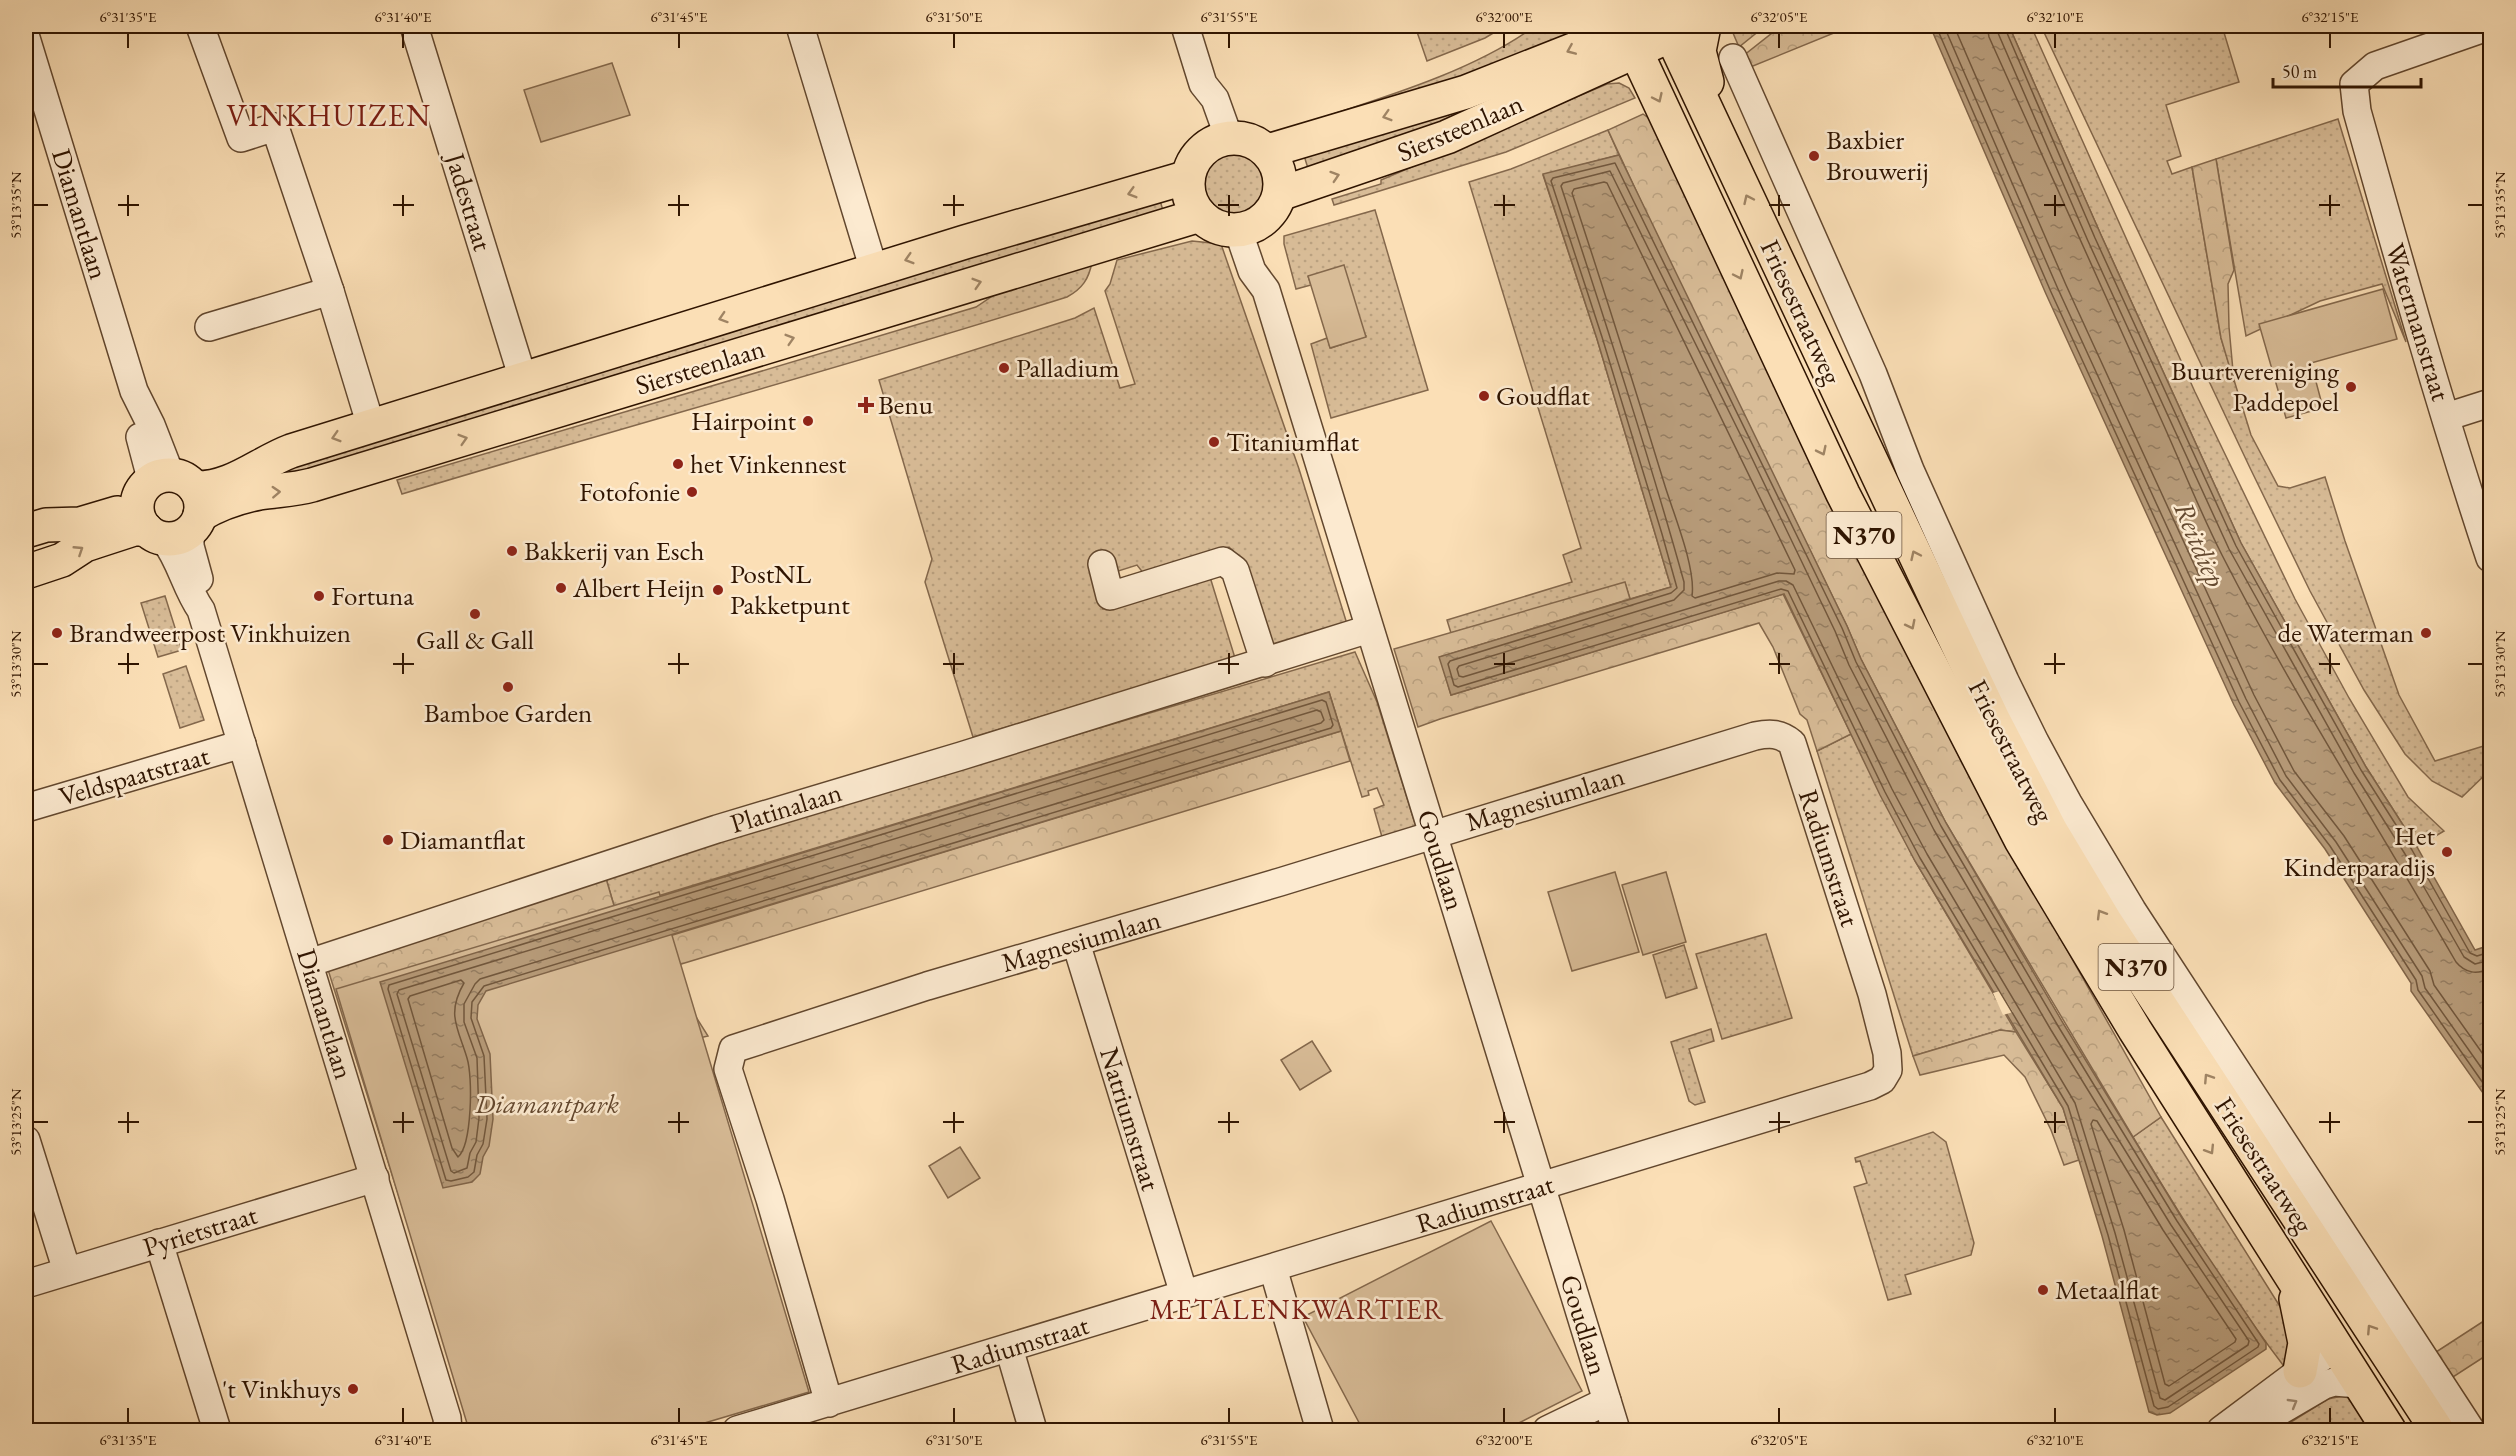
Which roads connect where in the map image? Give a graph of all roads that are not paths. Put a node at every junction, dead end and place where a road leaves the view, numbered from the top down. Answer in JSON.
{"nodes":[{"id":1,"x":44,"y":26,"type":"edge"},
{"id":2,"x":200,"y":26,"type":"edge"},
{"id":3,"x":414,"y":26,"type":"edge"},
{"id":4,"x":800,"y":26,"type":"edge"},
{"id":5,"x":1185,"y":26,"type":"edge"},
{"id":6,"x":1704,"y":26,"type":"edge"},
{"id":7,"x":2490,"y":26,"type":"edge"},
{"id":8,"x":1676,"y":28,"type":"edge"},
{"id":9,"x":26,"y":31,"type":"edge"},
{"id":10,"x":1628,"y":34,"type":"edge"},
{"id":11,"x":26,"y":38,"type":"edge"},
{"id":12,"x":1732,"y":58,"type":"dead end"},
{"id":13,"x":1221,"y":140,"type":"junction"},
{"id":14,"x":1268,"y":151,"type":"junction"},
{"id":15,"x":1729,"y":159,"type":"junction"},
{"id":16,"x":1188,"y":177,"type":"junction"},
{"id":17,"x":1280,"y":194,"type":"junction"},
{"id":18,"x":1200,"y":215,"type":"junction"},
{"id":19,"x":1247,"y":227,"type":"junction"},
{"id":20,"x":874,"y":270,"type":"junction"},
{"id":21,"x":330,"y":291,"type":"junction"},
{"id":22,"x":209,"y":327,"type":"dead end"},
{"id":23,"x":522,"y":379,"type":"junction"},
{"id":24,"x":2490,"y":404,"type":"edge"},
{"id":25,"x":2446,"y":417,"type":"junction"},
{"id":26,"x":371,"y":426,"type":"junction"},
{"id":27,"x":169,"y":508,"type":"junction"},
{"id":28,"x":26,"y":531,"type":"edge"},
{"id":29,"x":2490,"y":558,"type":"edge"},
{"id":30,"x":1102,"y":564,"type":"dead end"},
{"id":31,"x":26,"y":572,"type":"edge"},
{"id":32,"x":1369,"y":629,"type":"junction"},
{"id":33,"x":1265,"y":663,"type":"junction"},
{"id":34,"x":1783,"y":735,"type":"joint"},
{"id":35,"x":242,"y":744,"type":"junction"},
{"id":36,"x":26,"y":808,"type":"edge"},
{"id":37,"x":1432,"y":834,"type":"junction"},
{"id":38,"x":1076,"y":943,"type":"junction"},
{"id":39,"x":309,"y":963,"type":"junction"},
{"id":40,"x":26,"y":1140,"type":"edge"},
{"id":41,"x":375,"y":1178,"type":"junction"},
{"id":42,"x":1542,"y":1186,"type":"junction"},
{"id":43,"x":159,"y":1243,"type":"junction"},
{"id":44,"x":1273,"y":1268,"type":"junction"},
{"id":45,"x":67,"y":1271,"type":"junction"},
{"id":46,"x":2292,"y":1280,"type":"junction"},
{"id":47,"x":26,"y":1284,"type":"edge"},
{"id":48,"x":1185,"y":1294,"type":"junction"},
{"id":49,"x":1009,"y":1348,"type":"junction"},
{"id":50,"x":2336,"y":1349,"type":"junction"},
{"id":51,"x":2300,"y":1371,"type":"junction"},
{"id":52,"x":2359,"y":1384,"type":"junction"},
{"id":53,"x":1607,"y":1401,"type":"junction"},
{"id":54,"x":830,"y":1403,"type":"junction"},
{"id":55,"x":2431,"y":1422,"type":"edge"},
{"id":56,"x":450,"y":1426,"type":"edge"},
{"id":57,"x":743,"y":1430,"type":"edge"},
{"id":58,"x":217,"y":1431,"type":"edge"},
{"id":59,"x":1033,"y":1431,"type":"edge"},
{"id":60,"x":1320,"y":1431,"type":"edge"},
{"id":61,"x":1547,"y":1431,"type":"edge"},
{"id":62,"x":1616,"y":1431,"type":"edge"},
{"id":63,"x":2221,"y":1431,"type":"edge"},
{"id":64,"x":2241,"y":1431,"type":"edge"},
{"id":65,"x":2389,"y":1431,"type":"edge"},
{"id":66,"x":2470,"y":1431,"type":"edge"}],
"edges":[{"from":1,"to":9,"type":"street"},
{"from":2,"to":21,"type":"street"},
{"from":3,"to":23,"type":"street","name":"Jadestraat"},
{"from":4,"to":20,"type":"street"},
{"from":5,"to":13,"type":"street"},
{"from":6,"to":15,"type":"main road","number":"N370"},
{"from":7,"to":25,"type":"street","name":"Watermanstraat"},
{"from":8,"to":10,"type":"main road"},
{"from":8,"to":15,"type":"main road","name":"Friesestraatweg","number":"N370"},
{"from":10,"to":14,"type":"main road","name":"Siersteenlaan","one_way":true},
{"from":17,"to":10,"type":"main road","name":"Siersteenlaan","one_way":true},
{"from":10,"to":46,"type":"main road","name":"Friesestraatweg","number":"N370","one_way":true},
{"from":11,"to":27,"type":"street","name":"Diamantlaan"},
{"from":12,"to":66,"type":"street","name":"Friesestraatweg"},
{"from":13,"to":14,"type":"main road"},
{"from":13,"to":16,"type":"main road"},
{"from":14,"to":17,"type":"main road"},
{"from":55,"to":15,"type":"main road","name":"Friesestraatweg","number":"N370","one_way":true},
{"from":16,"to":18,"type":"main road"},
{"from":16,"to":20,"type":"main road","name":"Siersteenlaan","one_way":true},
{"from":17,"to":19,"type":"main road"},
{"from":18,"to":19,"type":"main road"},
{"from":27,"to":18,"type":"main road","name":"Siersteenlaan","one_way":true},
{"from":19,"to":32,"type":"street","name":"Goudlaan"},
{"from":20,"to":23,"type":"main road","name":"Siersteenlaan","one_way":true},
{"from":21,"to":22,"type":"street"},
{"from":21,"to":26,"type":"street"},
{"from":23,"to":26,"type":"main road","name":"Siersteenlaan"},
{"from":24,"to":25,"type":"street"},
{"from":25,"to":29,"type":"street","name":"Watermanstraat"},
{"from":26,"to":27,"type":"main road","name":"Siersteenlaan","one_way":true},
{"from":27,"to":28,"type":"main road","name":"Siersteenlaan"},
{"from":31,"to":27,"type":"main road","name":"Siersteenlaan","one_way":true},
{"from":27,"to":35,"type":"street","name":"Diamantlaan"},
{"from":30,"to":33,"type":"street"},
{"from":32,"to":33,"type":"street","name":"Platinalaan"},
{"from":32,"to":37,"type":"street","name":"Goudlaan"},
{"from":33,"to":39,"type":"street","name":"Platinalaan"},
{"from":34,"to":37,"type":"street","name":"Magnesiumlaan"},
{"from":34,"to":42,"type":"street","name":"Radiumstraat"},
{"from":35,"to":36,"type":"street","name":"Veldspaatstraat"},
{"from":35,"to":39,"type":"street","name":"Diamantlaan"},
{"from":37,"to":38,"type":"street","name":"Magnesiumlaan"},
{"from":37,"to":42,"type":"street","name":"Goudlaan"},
{"from":38,"to":48,"type":"street","name":"Natriumstraat"},
{"from":38,"to":54,"type":"street","name":"Magnesiumlaan"},
{"from":39,"to":41,"type":"street","name":"Diamantlaan"},
{"from":40,"to":45,"type":"street"},
{"from":41,"to":43,"type":"street","name":"Pyrietstraat"},
{"from":41,"to":56,"type":"street","name":"Diamantlaan"},
{"from":42,"to":44,"type":"street","name":"Radiumstraat"},
{"from":42,"to":53,"type":"street","name":"Goudlaan"},
{"from":43,"to":45,"type":"street","name":"Pyrietstraat"},
{"from":43,"to":58,"type":"street"},
{"from":44,"to":48,"type":"street","name":"Radiumstraat"},
{"from":44,"to":60,"type":"street"},
{"from":45,"to":47,"type":"street","name":"Pyrietstraat"},
{"from":46,"to":50,"type":"main road","name":"Friesestraatweg","number":"N370"},
{"from":46,"to":51,"type":"main road"},
{"from":48,"to":49,"type":"street","name":"Radiumstraat"},
{"from":49,"to":54,"type":"street","name":"Radiumstraat"},
{"from":49,"to":59,"type":"street"},
{"from":50,"to":51,"type":"street"},
{"from":50,"to":52,"type":"main road","name":"Friesestraatweg","number":"N370"},
{"from":50,"to":55,"type":"main road"},
{"from":51,"to":63,"type":"street"},
{"from":64,"to":52,"type":"street","one_way":true},
{"from":52,"to":65,"type":"main road","name":"Friesestraatweg","number":"N370"},
{"from":53,"to":61,"type":"street"},
{"from":53,"to":62,"type":"street","name":"Goudlaan"},
{"from":54,"to":57,"type":"street","name":"Radiumstraat"}]}
